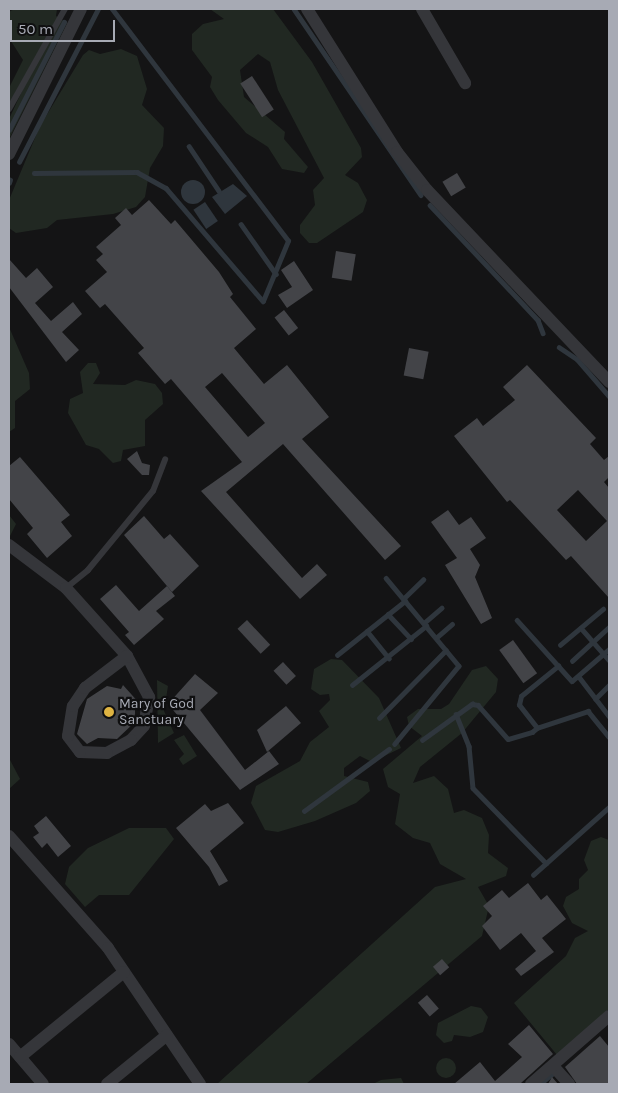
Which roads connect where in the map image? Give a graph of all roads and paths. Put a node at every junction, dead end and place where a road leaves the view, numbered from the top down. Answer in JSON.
{"nodes":[{"id":1,"x":65,"y":9,"type":"edge"},
{"id":2,"x":81,"y":9,"type":"edge"},
{"id":3,"x":307,"y":9,"type":"edge"},
{"id":4,"x":422,"y":9,"type":"edge"},
{"id":5,"x":465,"y":83,"type":"dead end"},
{"id":6,"x":9,"y":109,"type":"edge"},
{"id":7,"x":9,"y":154,"type":"edge"},
{"id":8,"x":609,"y":382,"type":"edge"},
{"id":9,"x":165,"y":458,"type":"dead end"},
{"id":10,"x":9,"y":545,"type":"edge"},
{"id":11,"x":66,"y":588,"type":"junction"},
{"id":12,"x":127,"y":656,"type":"junction"},
{"id":13,"x":9,"y":836,"type":"edge"},
{"id":14,"x":124,"y":972,"type":"junction"},
{"id":15,"x":609,"y":1016,"type":"edge"},
{"id":16,"x":167,"y":1035,"type":"junction"},
{"id":17,"x":9,"y":1044,"type":"edge"},
{"id":18,"x":20,"y":1057,"type":"junction"},
{"id":19,"x":553,"y":1066,"type":"junction"},
{"id":20,"x":43,"y":1084,"type":"edge"},
{"id":21,"x":106,"y":1084,"type":"edge"},
{"id":22,"x":200,"y":1084,"type":"edge"},
{"id":23,"x":531,"y":1084,"type":"edge"},
{"id":24,"x":568,"y":1084,"type":"edge"}],
"edges":[{"from":1,"to":6,"type":"lane"},
{"from":2,"to":7,"type":"street"},
{"from":3,"to":8,"type":"street"},
{"from":4,"to":5,"type":"street"},
{"from":9,"to":11,"type":"lane"},
{"from":10,"to":11,"type":"street"},
{"from":11,"to":12,"type":"street"},
{"from":12,"to":12,"type":"street"},
{"from":13,"to":14,"type":"street"},
{"from":14,"to":16,"type":"street"},
{"from":14,"to":18,"type":"street"},
{"from":15,"to":19,"type":"street"},
{"from":16,"to":21,"type":"street"},
{"from":16,"to":22,"type":"street"},
{"from":17,"to":18,"type":"street"},
{"from":18,"to":20,"type":"street"},
{"from":19,"to":23,"type":"street"},
{"from":19,"to":24,"type":"street"}]}
